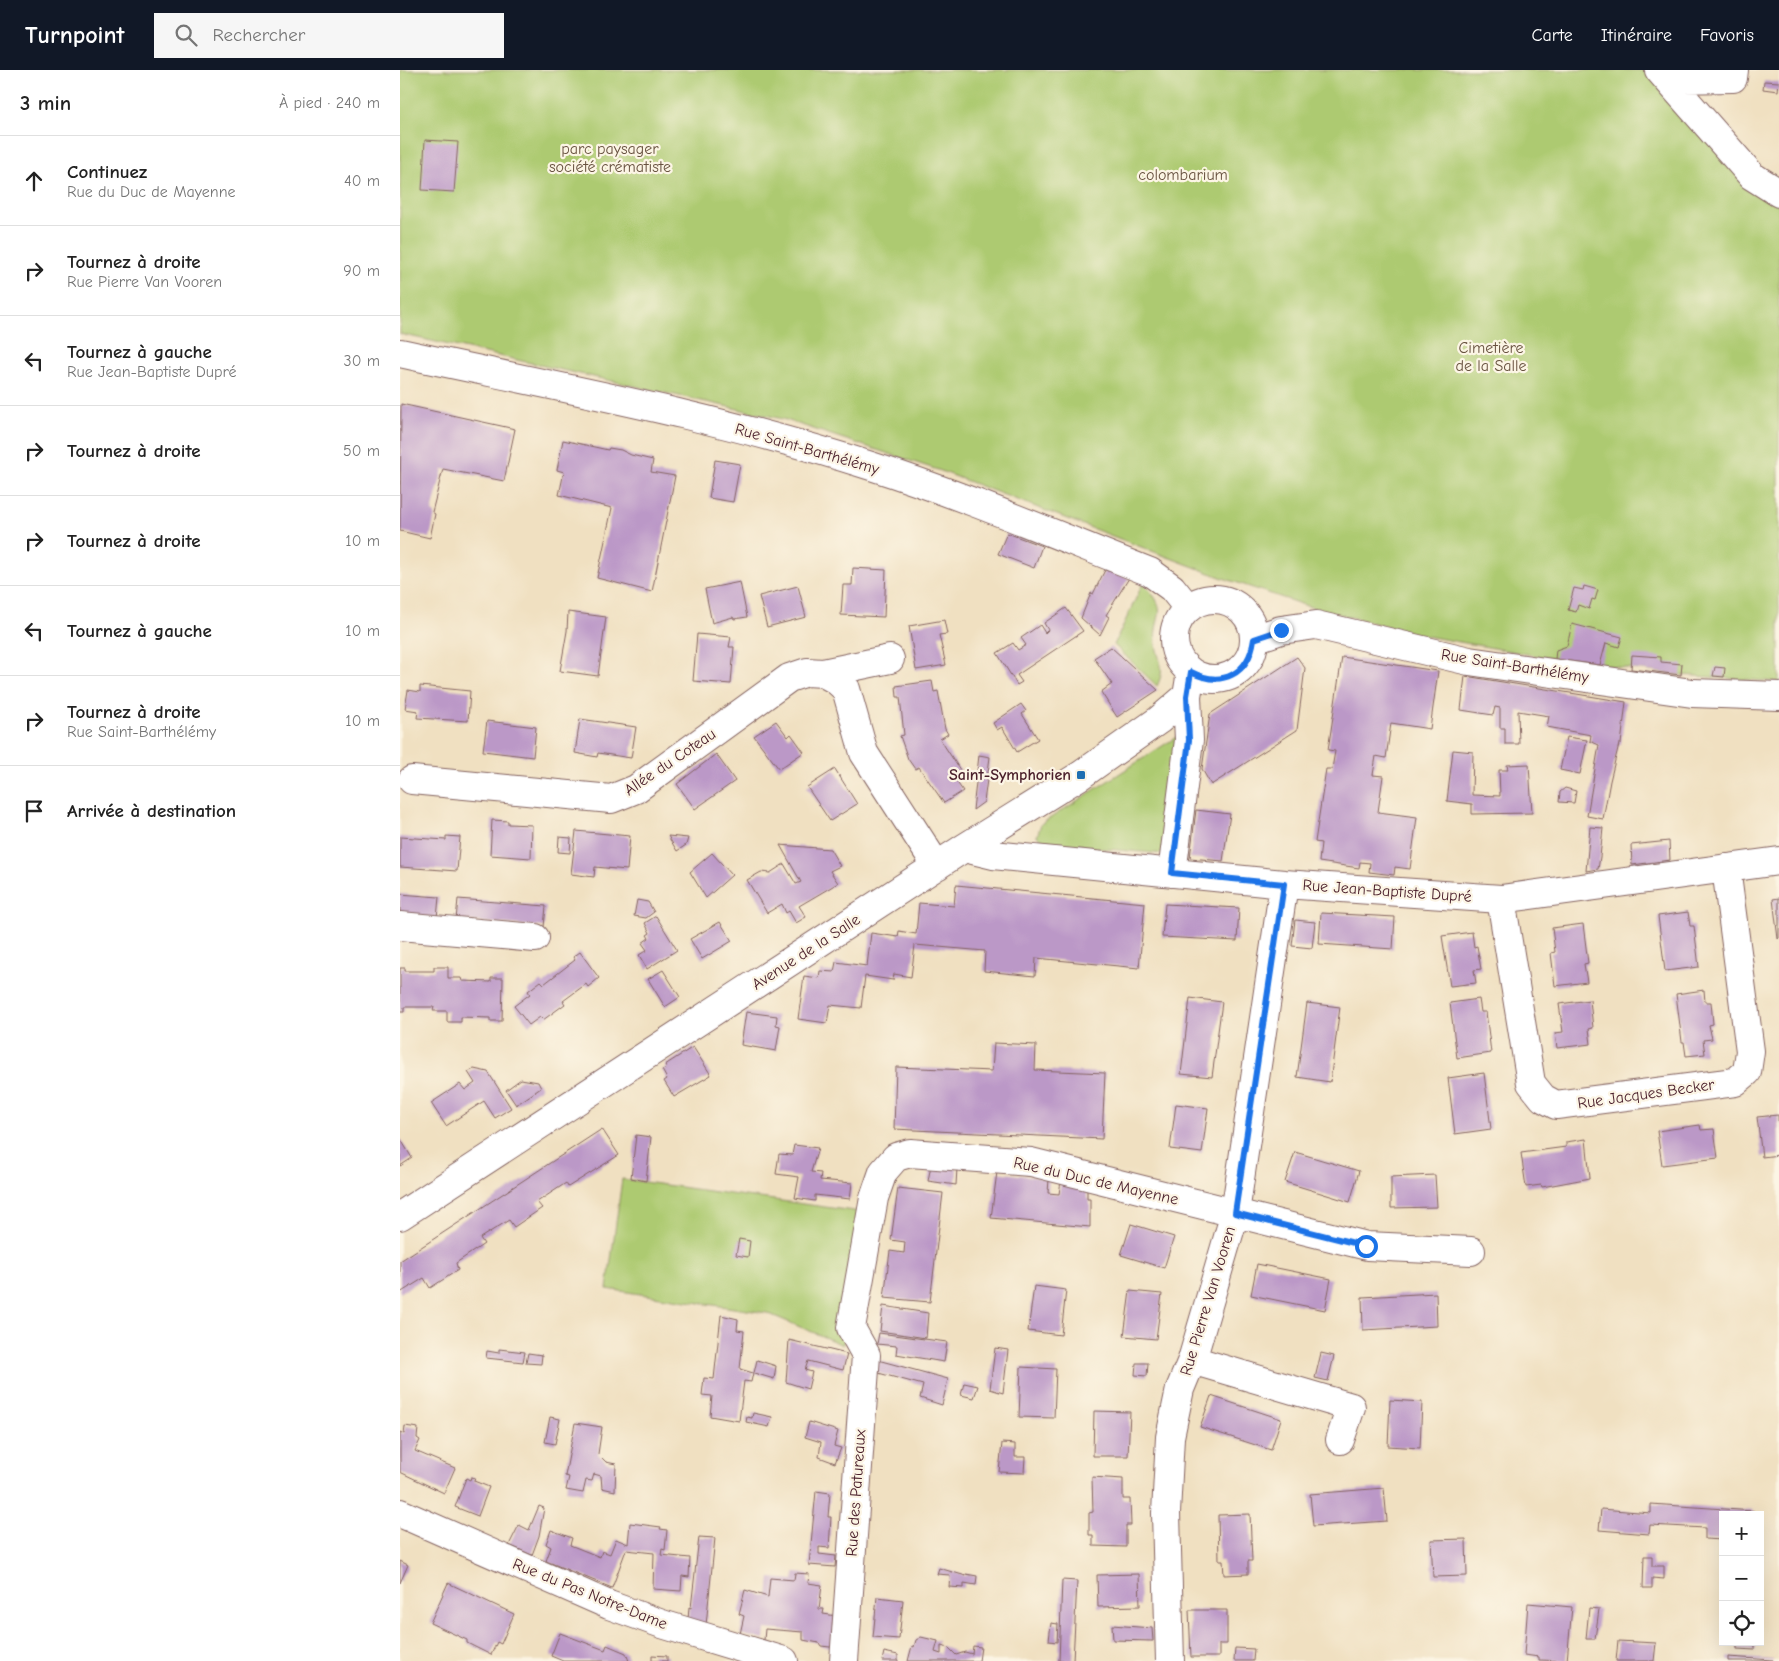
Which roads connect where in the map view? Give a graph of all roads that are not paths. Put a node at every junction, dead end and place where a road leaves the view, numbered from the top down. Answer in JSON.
{"nodes":[{"id":1,"x":1734,"y":70,"type":"edge"},
{"id":2,"x":1663,"y":74,"type":"edge"},
{"id":3,"x":1779,"y":193,"type":"edge"},
{"id":4,"x":400,"y":353,"type":"edge"},
{"id":5,"x":1188,"y":608,"type":"junction"},
{"id":6,"x":1254,"y":639,"type":"junction"},
{"id":7,"x":890,"y":659,"type":"dead end"},
{"id":8,"x":823,"y":673,"type":"junction"},
{"id":9,"x":1189,"y":684,"type":"junction"},
{"id":10,"x":1779,"y":696,"type":"edge"},
{"id":11,"x":412,"y":780,"type":"dead end"},
{"id":12,"x":964,"y":848,"type":"junction"},
{"id":13,"x":1779,"y":861,"type":"edge"},
{"id":14,"x":937,"y":866,"type":"junction"},
{"id":15,"x":1726,"y":868,"type":"junction"},
{"id":16,"x":1172,"y":873,"type":"junction"},
{"id":17,"x":1284,"y":884,"type":"junction"},
{"id":18,"x":1501,"y":899,"type":"junction"},
{"id":19,"x":400,"y":926,"type":"edge"},
{"id":20,"x":535,"y":938,"type":"dead end"},
{"id":21,"x":1235,"y":1213,"type":"junction"},
{"id":22,"x":400,"y":1216,"type":"edge"},
{"id":23,"x":1470,"y":1251,"type":"dead end"},
{"id":24,"x":851,"y":1328,"type":"joint"},
{"id":25,"x":1192,"y":1360,"type":"junction"},
{"id":26,"x":1340,"y":1440,"type":"dead end"},
{"id":27,"x":400,"y":1513,"type":"edge"},
{"id":28,"x":784,"y":1661,"type":"edge"},
{"id":29,"x":844,"y":1661,"type":"edge"},
{"id":30,"x":1170,"y":1661,"type":"edge"}],
"edges":[{"from":1,"to":2,"type":"street"},
{"from":2,"to":3,"type":"street"},
{"from":4,"to":5,"type":"street","name":"Rue Saint-Barthélémy"},
{"from":5,"to":6,"type":"street"},
{"from":5,"to":9,"type":"street"},
{"from":6,"to":9,"type":"street"},
{"from":6,"to":10,"type":"street","name":"Rue Saint-Barthélémy"},
{"from":7,"to":8,"type":"street","name":"Allée du Coteau"},
{"from":8,"to":11,"type":"street","name":"Allée du Coteau"},
{"from":8,"to":14,"type":"street"},
{"from":9,"to":12,"type":"street","name":"Avenue de la Salle"},
{"from":9,"to":16,"type":"street"},
{"from":12,"to":14,"type":"street","name":"Avenue de la Salle"},
{"from":12,"to":16,"type":"street","name":"Rue Jean-Baptiste Dupré"},
{"from":13,"to":15,"type":"street","name":"Rue Jean-Baptiste Dupré"},
{"from":14,"to":22,"type":"street","name":"Avenue de la Salle"},
{"from":15,"to":18,"type":"street","name":"Rue Jean-Baptiste Dupré"},
{"from":15,"to":18,"type":"street","name":"Rue Jacques Becker"},
{"from":16,"to":17,"type":"street","name":"Rue Jean-Baptiste Dupré"},
{"from":17,"to":18,"type":"street","name":"Rue Jean-Baptiste Dupré"},
{"from":17,"to":21,"type":"street","name":"Rue Pierre Van Vooren"},
{"from":19,"to":20,"type":"street"},
{"from":21,"to":23,"type":"street","name":"Rue du Duc de Mayenne"},
{"from":21,"to":24,"type":"street","name":"Rue du Duc de Mayenne"},
{"from":21,"to":25,"type":"street","name":"Rue Pierre Van Vooren"},
{"from":24,"to":29,"type":"street","name":"Rue des Patureaux"},
{"from":25,"to":26,"type":"street"},
{"from":25,"to":30,"type":"street","name":"Rue Pierre Van Vooren"},
{"from":27,"to":28,"type":"street","name":"Rue du Pas Notre-Dame"}]}
